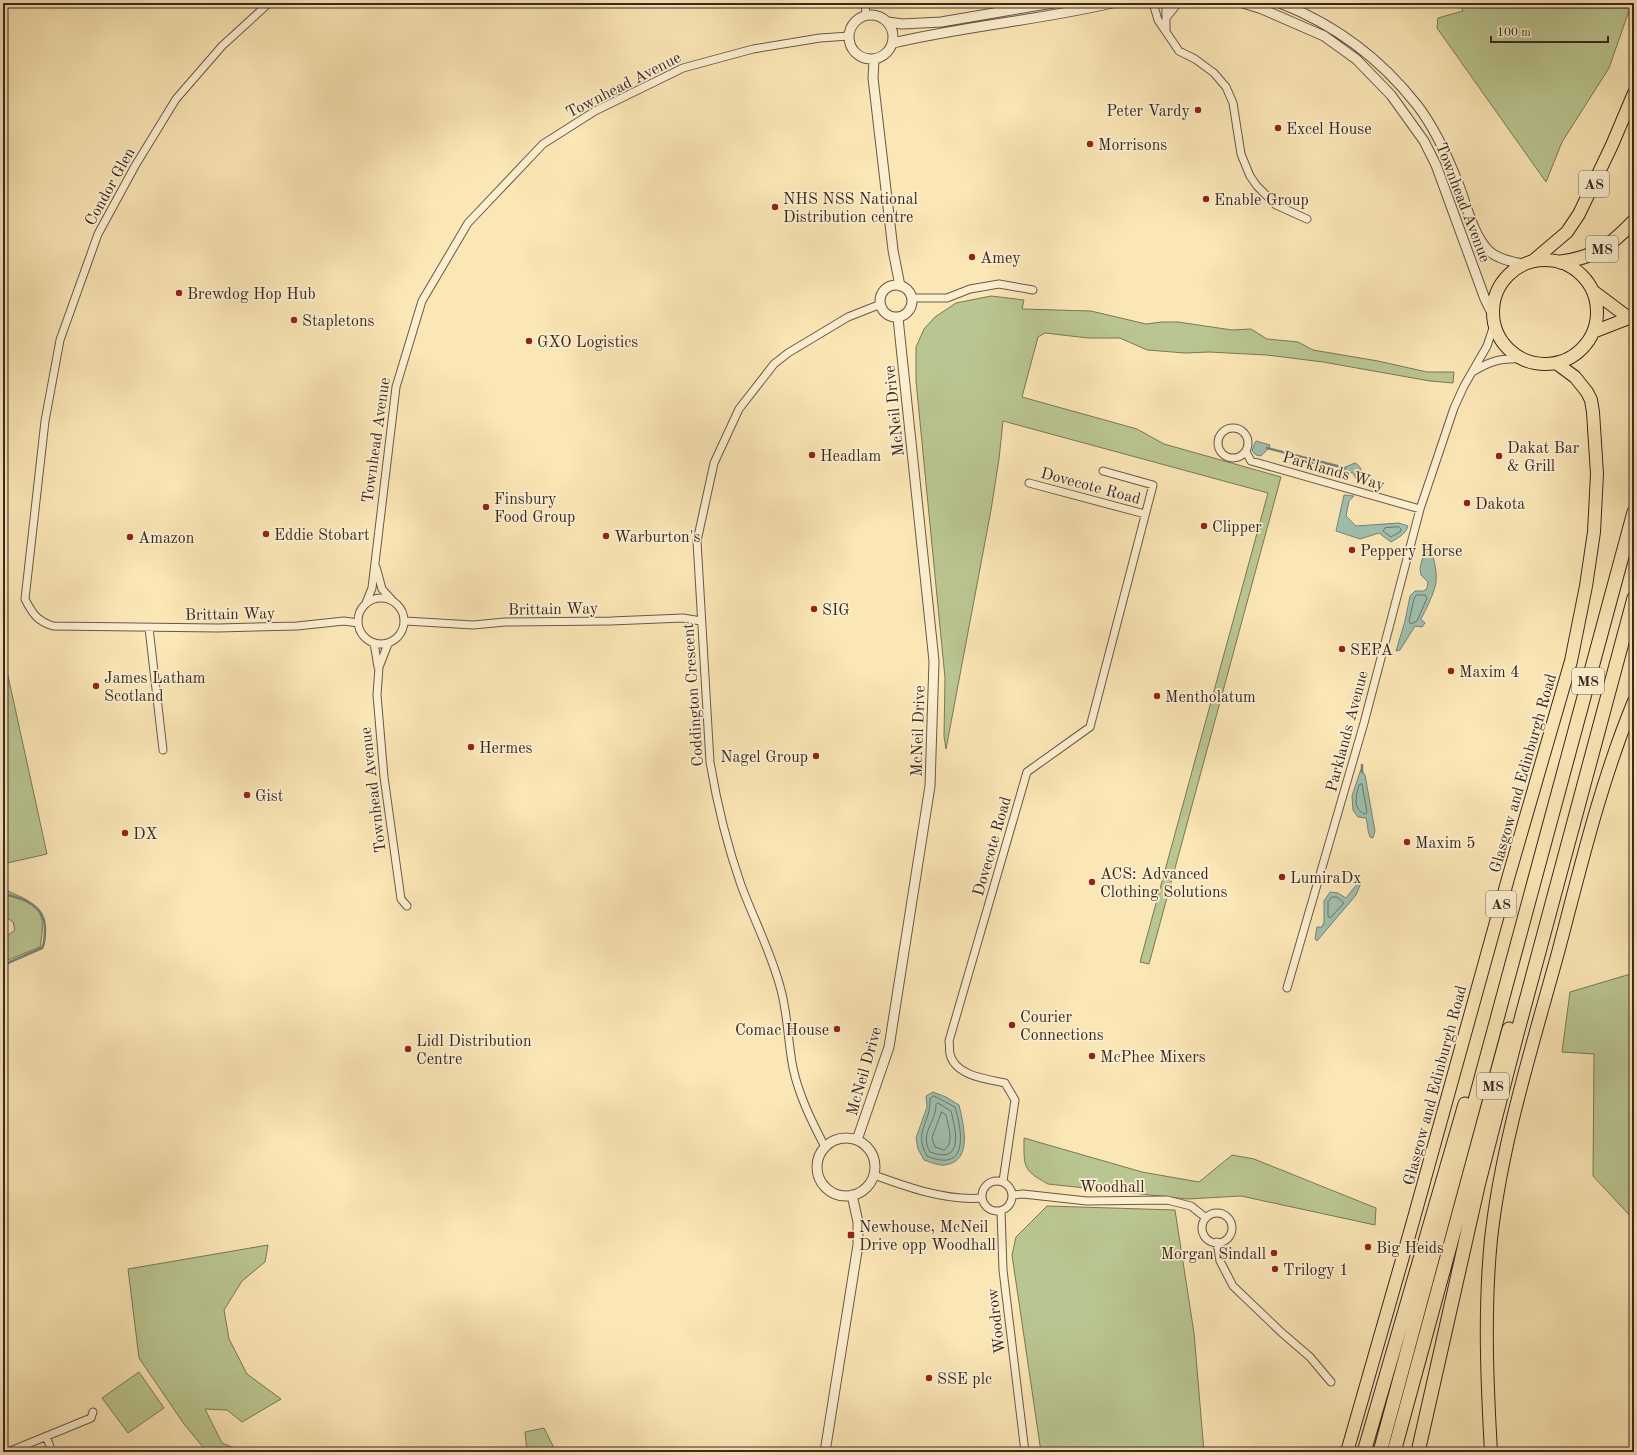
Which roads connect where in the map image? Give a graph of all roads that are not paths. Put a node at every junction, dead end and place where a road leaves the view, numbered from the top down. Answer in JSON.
{"nodes":[{"id":1,"x":269,"y":3,"type":"edge"},
{"id":2,"x":865,"y":3,"type":"edge"},
{"id":3,"x":1053,"y":3,"type":"edge"},
{"id":4,"x":1112,"y":3,"type":"edge"},
{"id":5,"x":1153,"y":3,"type":"edge"},
{"id":6,"x":1166,"y":3,"type":"edge"},
{"id":7,"x":1178,"y":3,"type":"edge"},
{"id":8,"x":1243,"y":3,"type":"edge"},
{"id":9,"x":1280,"y":3,"type":"edge"},
{"id":10,"x":866,"y":15,"type":"junction"},
{"id":11,"x":1166,"y":18,"type":"junction"},
{"id":12,"x":888,"y":22,"type":"junction"},
{"id":13,"x":1166,"y":31,"type":"junction"},
{"id":14,"x":848,"y":36,"type":"junction"},
{"id":15,"x":893,"y":43,"type":"junction"},
{"id":16,"x":874,"y":60,"type":"junction"},
{"id":17,"x":1634,"y":93,"type":"edge"},
{"id":18,"x":1306,"y":220,"type":"dead end"},
{"id":19,"x":1634,"y":221,"type":"edge"},
{"id":20,"x":1528,"y":262,"type":"junction"},
{"id":21,"x":1561,"y":262,"type":"junction"},
{"id":22,"x":900,"y":286,"type":"junction"},
{"id":23,"x":1034,"y":290,"type":"dead end"},
{"id":24,"x":1593,"y":291,"type":"junction"},
{"id":25,"x":912,"y":298,"type":"junction"},
{"id":26,"x":881,"y":304,"type":"junction"},
{"id":27,"x":1492,"y":313,"type":"junction"},
{"id":28,"x":898,"y":318,"type":"junction"},
{"id":29,"x":1631,"y":319,"type":"edge"},
{"id":30,"x":1494,"y":325,"type":"junction"},
{"id":31,"x":1593,"y":332,"type":"junction"},
{"id":32,"x":1523,"y":359,"type":"junction"},
{"id":33,"x":1556,"y":363,"type":"junction"},
{"id":34,"x":1474,"y":371,"type":"junction"},
{"id":35,"x":45,"y":421,"type":"joint"},
{"id":36,"x":1246,"y":452,"type":"junction"},
{"id":37,"x":1103,"y":471,"type":"dead end"},
{"id":38,"x":1029,"y":483,"type":"dead end"},
{"id":39,"x":1420,"y":510,"type":"junction"},
{"id":40,"x":1634,"y":512,"type":"edge"},
{"id":41,"x":1145,"y":514,"type":"junction"},
{"id":42,"x":374,"y":563,"type":"junction"},
{"id":43,"x":1634,"y":598,"type":"edge"},
{"id":44,"x":394,"y":601,"type":"junction"},
{"id":45,"x":366,"y":603,"type":"junction"},
{"id":46,"x":405,"y":621,"type":"junction"},
{"id":47,"x":701,"y":621,"type":"junction"},
{"id":48,"x":358,"y":623,"type":"junction"},
{"id":49,"x":149,"y":628,"type":"junction"},
{"id":50,"x":374,"y":643,"type":"junction"},
{"id":51,"x":388,"y":644,"type":"junction"},
{"id":52,"x":379,"y":667,"type":"junction"},
{"id":53,"x":1634,"y":701,"type":"edge"},
{"id":54,"x":1600,"y":723,"type":"junction"},
{"id":55,"x":163,"y":750,"type":"dead end"},
{"id":56,"x":1542,"y":850,"type":"junction"},
{"id":57,"x":407,"y":906,"type":"dead end"},
{"id":58,"x":1287,"y":988,"type":"dead end"},
{"id":59,"x":857,"y":1140,"type":"junction"},
{"id":60,"x":825,"y":1147,"type":"junction"},
{"id":61,"x":874,"y":1175,"type":"junction"},
{"id":62,"x":1003,"y":1181,"type":"junction"},
{"id":63,"x":852,"y":1195,"type":"junction"},
{"id":64,"x":1013,"y":1195,"type":"junction"},
{"id":65,"x":982,"y":1198,"type":"junction"},
{"id":66,"x":1001,"y":1211,"type":"junction"},
{"id":67,"x":1206,"y":1218,"type":"junction"},
{"id":68,"x":1217,"y":1242,"type":"junction"},
{"id":69,"x":1403,"y":1369,"type":"junction"},
{"id":70,"x":1331,"y":1382,"type":"dead end"},
{"id":71,"x":93,"y":1412,"type":"dead end"},
{"id":72,"x":46,"y":1436,"type":"junction"},
{"id":73,"x":8,"y":1452,"type":"edge"},
{"id":74,"x":52,"y":1452,"type":"edge"},
{"id":75,"x":825,"y":1452,"type":"edge"},
{"id":76,"x":1025,"y":1452,"type":"edge"},
{"id":77,"x":1347,"y":1452,"type":"edge"},
{"id":78,"x":1364,"y":1452,"type":"edge"},
{"id":79,"x":1372,"y":1452,"type":"edge"},
{"id":80,"x":1380,"y":1452,"type":"edge"},
{"id":81,"x":1394,"y":1452,"type":"edge"},
{"id":82,"x":1418,"y":1452,"type":"edge"},
{"id":83,"x":1491,"y":1452,"type":"edge"}],
"edges":[{"from":1,"to":35,"type":"street","name":"Condor Glen"},
{"from":2,"to":10,"type":"street"},
{"from":3,"to":12,"type":"street"},
{"from":4,"to":15,"type":"street"},
{"from":5,"to":13,"type":"street"},
{"from":6,"to":11,"type":"street"},
{"from":7,"to":11,"type":"street"},
{"from":8,"to":27,"type":"street","name":"Townhead Avenue"},
{"from":9,"to":20,"type":"street","name":"Townhead Avenue"},
{"from":10,"to":12,"type":"street"},
{"from":10,"to":14,"type":"street"},
{"from":11,"to":13,"type":"street"},
{"from":12,"to":15,"type":"street"},
{"from":13,"to":18,"type":"street"},
{"from":14,"to":16,"type":"street"},
{"from":14,"to":42,"type":"street","name":"Townhead Avenue"},
{"from":15,"to":16,"type":"street"},
{"from":16,"to":22,"type":"street"},
{"from":17,"to":20,"type":"highway","number":"A8"},
{"from":19,"to":21,"type":"highway","number":"M8"},
{"from":20,"to":21,"type":"highway"},
{"from":20,"to":27,"type":"highway"},
{"from":21,"to":24,"type":"highway"},
{"from":22,"to":25,"type":"street"},
{"from":22,"to":26,"type":"street"},
{"from":23,"to":25,"type":"street"},
{"from":24,"to":29,"type":"highway"},
{"from":24,"to":31,"type":"highway"},
{"from":25,"to":28,"type":"street"},
{"from":26,"to":28,"type":"street"},
{"from":26,"to":47,"type":"street","name":"Coddington Crescent"},
{"from":27,"to":30,"type":"highway"},
{"from":28,"to":59,"type":"street","name":"McNeil Drive"},
{"from":29,"to":31,"type":"highway"},
{"from":30,"to":32,"type":"highway"},
{"from":30,"to":34,"type":"street","name":"Parklands Avenue"},
{"from":31,"to":33,"type":"highway"},
{"from":32,"to":33,"type":"highway"},
{"from":32,"to":34,"type":"street","name":"Parklands Avenue"},
{"from":33,"to":77,"type":"highway","name":"Glasgow and Edinburgh Road","number":"A8"},
{"from":34,"to":39,"type":"street","name":"Parklands Avenue"},
{"from":35,"to":49,"type":"street","name":"Brittain Way"},
{"from":36,"to":36,"type":"street"},
{"from":36,"to":39,"type":"street","name":"Parklands Way"},
{"from":37,"to":41,"type":"street","name":"Dovecote Road"},
{"from":38,"to":41,"type":"street","name":"Dovecote Road"},
{"from":39,"to":58,"type":"street","name":"Parklands Avenue"},
{"from":40,"to":56,"type":"highway","number":"M8"},
{"from":41,"to":62,"type":"street","name":"Dovecote Road"},
{"from":42,"to":44,"type":"street","name":"Townhead Avenue"},
{"from":42,"to":45,"type":"street","name":"Townhead Avenue"},
{"from":43,"to":54,"type":"highway","number":"M8"},
{"from":44,"to":45,"type":"street"},
{"from":44,"to":46,"type":"street"},
{"from":45,"to":48,"type":"street"},
{"from":46,"to":47,"type":"street","name":"Brittain Way"},
{"from":46,"to":51,"type":"street"},
{"from":47,"to":60,"type":"street","name":"Coddington Crescent"},
{"from":48,"to":49,"type":"street","name":"Brittain Way"},
{"from":48,"to":50,"type":"street"},
{"from":49,"to":55,"type":"street"},
{"from":50,"to":51,"type":"street"},
{"from":50,"to":52,"type":"street","name":"Townhead Avenue"},
{"from":51,"to":52,"type":"street","name":"Townhead Avenue"},
{"from":52,"to":57,"type":"street","name":"Townhead Avenue"},
{"from":53,"to":83,"type":"highway"},
{"from":54,"to":81,"type":"highway","number":"M8"},
{"from":54,"to":82,"type":"highway","number":"M8"},
{"from":56,"to":69,"type":"highway","number":"M8"},
{"from":56,"to":78,"type":"highway","number":"M8"},
{"from":59,"to":60,"type":"street"},
{"from":59,"to":61,"type":"street"},
{"from":60,"to":63,"type":"street"},
{"from":61,"to":63,"type":"street"},
{"from":61,"to":65,"type":"street"},
{"from":62,"to":64,"type":"street"},
{"from":62,"to":65,"type":"street"},
{"from":63,"to":75,"type":"street"},
{"from":64,"to":66,"type":"street"},
{"from":64,"to":67,"type":"street","name":"Woodhall"},
{"from":65,"to":66,"type":"street"},
{"from":66,"to":76,"type":"street","name":"Woodrow"},
{"from":67,"to":68,"type":"street"},
{"from":67,"to":68,"type":"street"},
{"from":68,"to":70,"type":"street"},
{"from":69,"to":79,"type":"highway"},
{"from":69,"to":80,"type":"highway","number":"M8"},
{"from":71,"to":72,"type":"street"},
{"from":72,"to":73,"type":"street"},
{"from":72,"to":74,"type":"street"}]}
